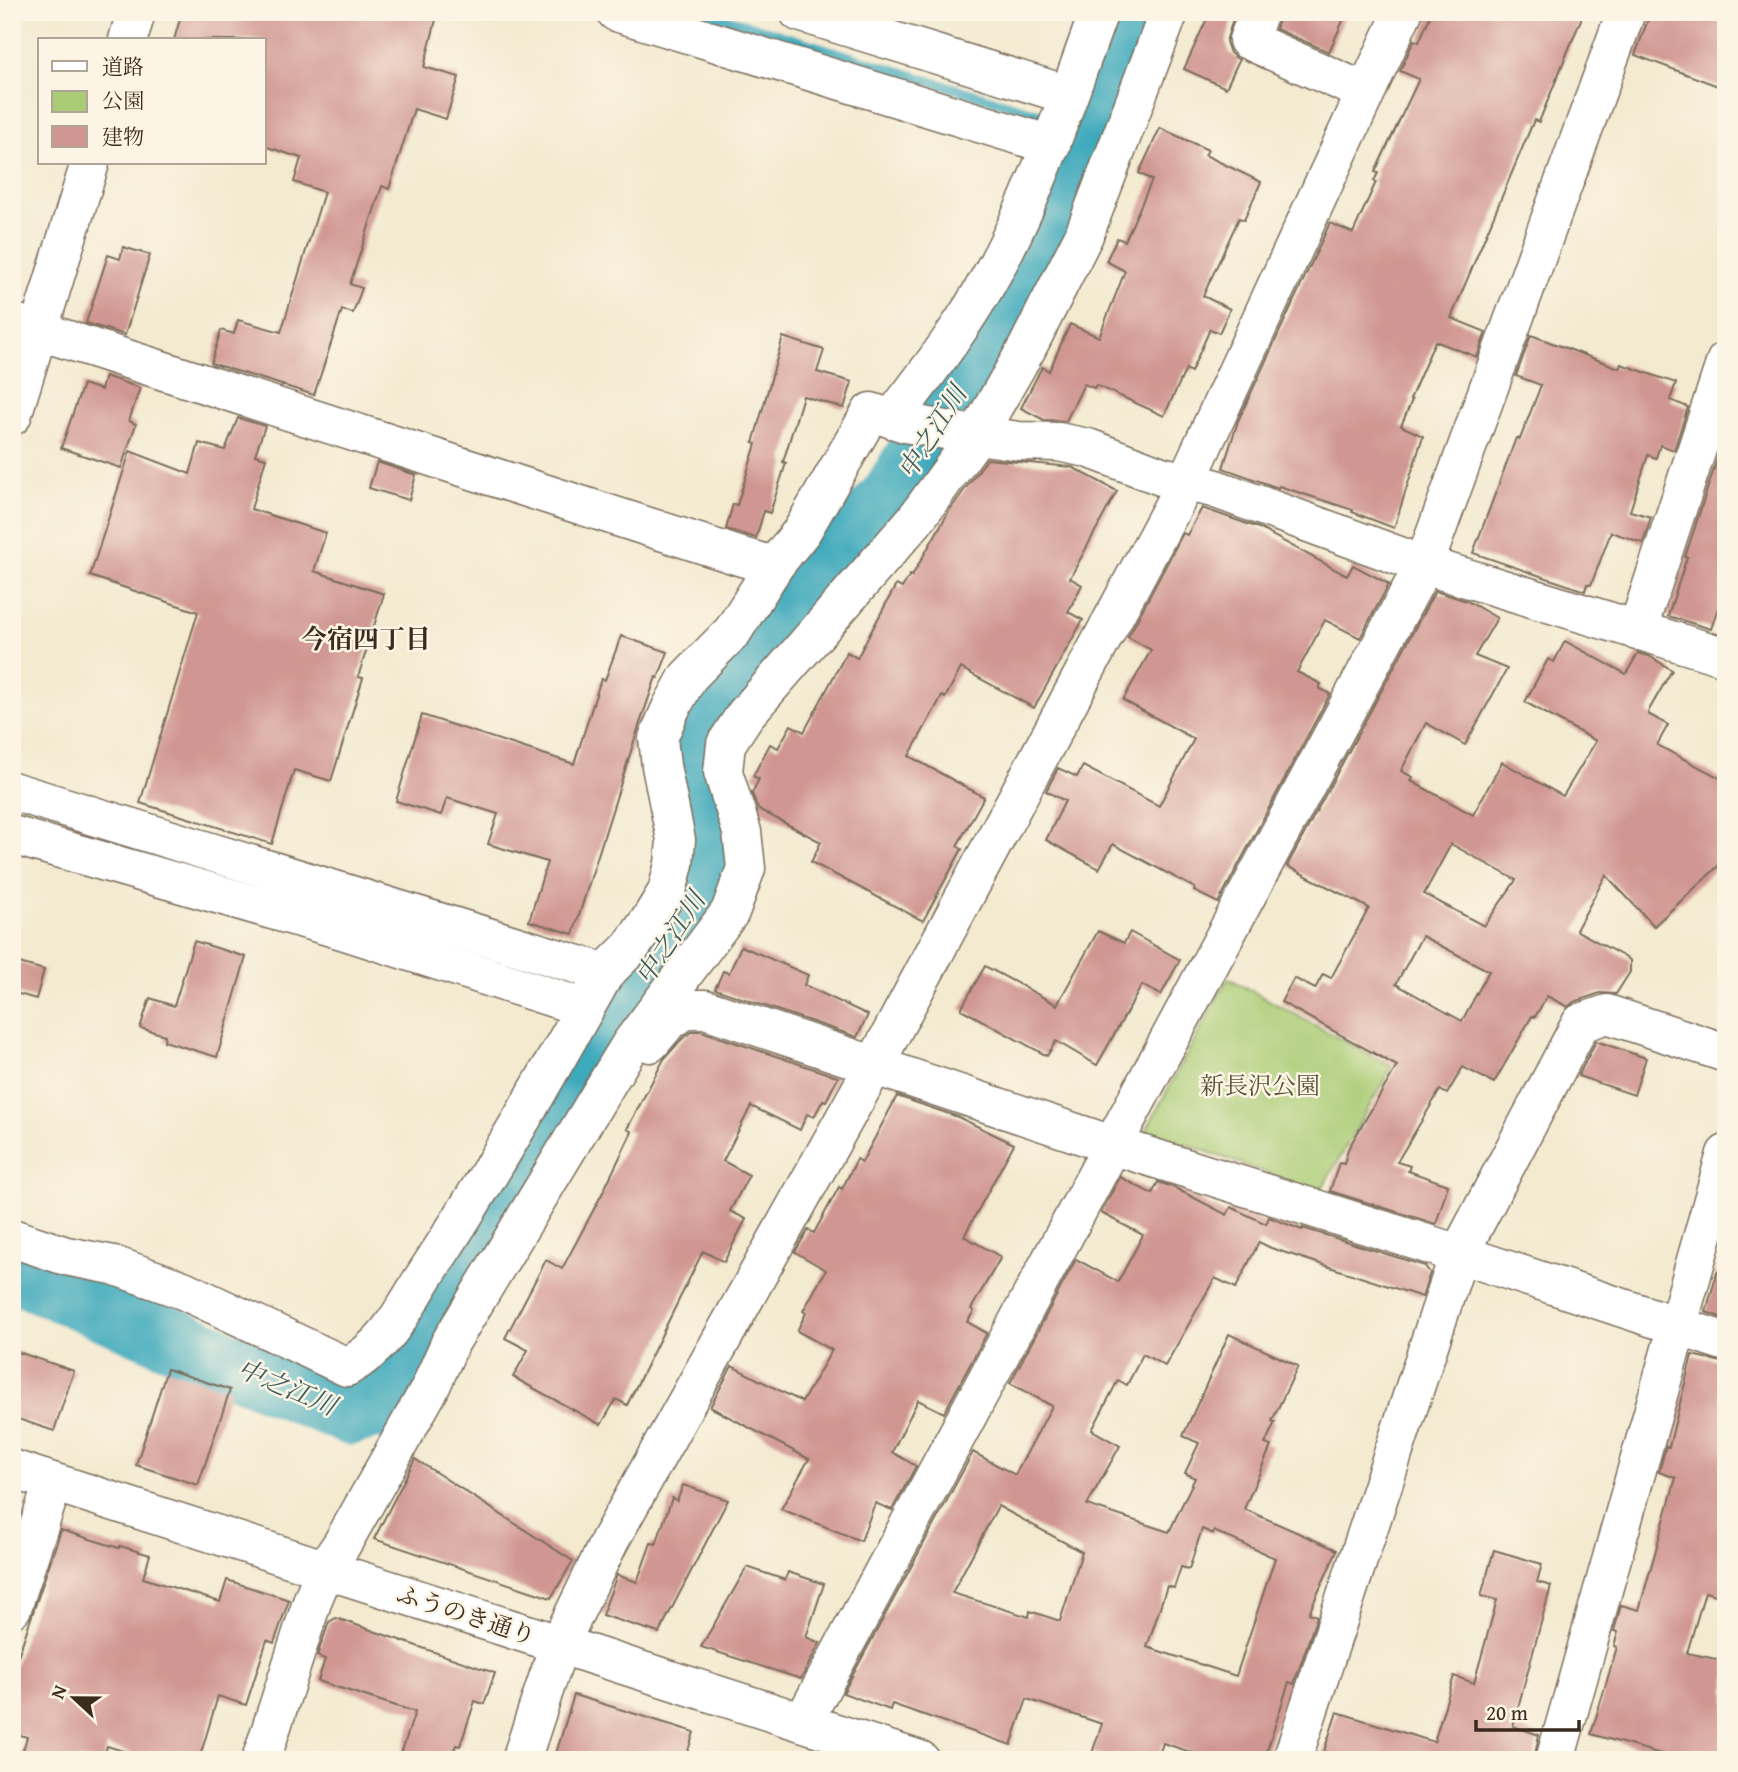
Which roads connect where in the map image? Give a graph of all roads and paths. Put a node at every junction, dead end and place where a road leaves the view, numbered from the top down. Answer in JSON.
{"nodes":[{"id":1,"x":136,"y":12,"type":"edge"},
{"id":2,"x":616,"y":12,"type":"edge"},
{"id":3,"x":799,"y":12,"type":"edge"},
{"id":4,"x":1099,"y":12,"type":"edge"},
{"id":5,"x":1169,"y":12,"type":"edge"},
{"id":6,"x":1259,"y":12,"type":"edge"},
{"id":7,"x":1403,"y":12,"type":"edge"},
{"id":8,"x":1626,"y":12,"type":"edge"},
{"id":9,"x":129,"y":38,"type":"edge"},
{"id":10,"x":1365,"y":92,"type":"junction"},
{"id":11,"x":1068,"y":95,"type":"junction"},
{"id":12,"x":1051,"y":145,"type":"junction"},
{"id":13,"x":90,"y":164,"type":"edge"},
{"id":14,"x":25,"y":327,"type":"edge"},
{"id":15,"x":1726,"y":361,"type":"edge"},
{"id":16,"x":12,"y":416,"type":"edge"},
{"id":17,"x":898,"y":421,"type":"junction"},
{"id":18,"x":970,"y":434,"type":"junction"},
{"id":19,"x":1186,"y":482,"type":"junction"},
{"id":20,"x":1424,"y":565,"type":"junction"},
{"id":21,"x":774,"y":566,"type":"junction"},
{"id":22,"x":1636,"y":631,"type":"junction"},
{"id":23,"x":1726,"y":657,"type":"edge"},
{"id":24,"x":12,"y":791,"type":"edge"},
{"id":25,"x":12,"y":835,"type":"edge"},
{"id":26,"x":605,"y":973,"type":"junction"},
{"id":27,"x":585,"y":1008,"type":"junction"},
{"id":28,"x":1726,"y":1053,"type":"edge"},
{"id":29,"x":875,"y":1064,"type":"junction"},
{"id":30,"x":609,"y":1082,"type":"junction"},
{"id":31,"x":1112,"y":1145,"type":"junction"},
{"id":32,"x":1726,"y":1154,"type":"edge"},
{"id":33,"x":12,"y":1238,"type":"edge"},
{"id":34,"x":1459,"y":1254,"type":"junction"},
{"id":35,"x":1678,"y":1326,"type":"junction"},
{"id":36,"x":1726,"y":1342,"type":"edge"},
{"id":37,"x":12,"y":1469,"type":"edge"},
{"id":38,"x":53,"y":1483,"type":"junction"},
{"id":39,"x":325,"y":1569,"type":"junction"},
{"id":40,"x":12,"y":1608,"type":"edge"},
{"id":41,"x":559,"y":1645,"type":"junction"},
{"id":42,"x":818,"y":1737,"type":"edge"},
{"id":43,"x":261,"y":1760,"type":"edge"},
{"id":44,"x":521,"y":1760,"type":"edge"},
{"id":45,"x":920,"y":1760,"type":"edge"},
{"id":46,"x":1292,"y":1760,"type":"edge"},
{"id":47,"x":1555,"y":1760,"type":"edge"}],
"edges":[{"from":1,"to":9,"type":"street"},
{"from":2,"to":12,"type":"street"},
{"from":3,"to":11,"type":"street"},
{"from":4,"to":11,"type":"street"},
{"from":5,"to":18,"type":"street"},
{"from":6,"to":10,"type":"street"},
{"from":7,"to":10,"type":"street"},
{"from":8,"to":20,"type":"street"},
{"from":10,"to":19,"type":"street"},
{"from":11,"to":12,"type":"street"},
{"from":12,"to":17,"type":"street"},
{"from":13,"to":14,"type":"street"},
{"from":14,"to":16,"type":"street"},
{"from":14,"to":21,"type":"street"},
{"from":15,"to":22,"type":"street"},
{"from":17,"to":18,"type":"street"},
{"from":17,"to":21,"type":"street"},
{"from":18,"to":19,"type":"street"},
{"from":18,"to":30,"type":"street"},
{"from":19,"to":20,"type":"street"},
{"from":19,"to":29,"type":"street"},
{"from":20,"to":22,"type":"street"},
{"from":20,"to":31,"type":"street"},
{"from":21,"to":26,"type":"street"},
{"from":22,"to":23,"type":"street"},
{"from":24,"to":26,"type":"street"},
{"from":25,"to":27,"type":"street"},
{"from":26,"to":27,"type":"street"},
{"from":27,"to":33,"type":"street"},
{"from":28,"to":34,"type":"street"},
{"from":29,"to":30,"type":"street"},
{"from":29,"to":31,"type":"street"},
{"from":29,"to":41,"type":"street"},
{"from":30,"to":39,"type":"street"},
{"from":31,"to":34,"type":"street"},
{"from":31,"to":42,"type":"street"},
{"from":32,"to":35,"type":"street"},
{"from":34,"to":35,"type":"street"},
{"from":34,"to":46,"type":"street"},
{"from":35,"to":36,"type":"street"},
{"from":35,"to":47,"type":"street"},
{"from":37,"to":38,"type":"street","name":"ふうのき通り"},
{"from":38,"to":39,"type":"street","name":"ふうのき通り"},
{"from":38,"to":40,"type":"street"},
{"from":39,"to":41,"type":"street","name":"ふうのき通り"},
{"from":39,"to":43,"type":"street"},
{"from":41,"to":42,"type":"street","name":"ふうのき通り"},
{"from":41,"to":44,"type":"street"},
{"from":42,"to":45,"type":"street","name":"ふうのき通り"}]}
